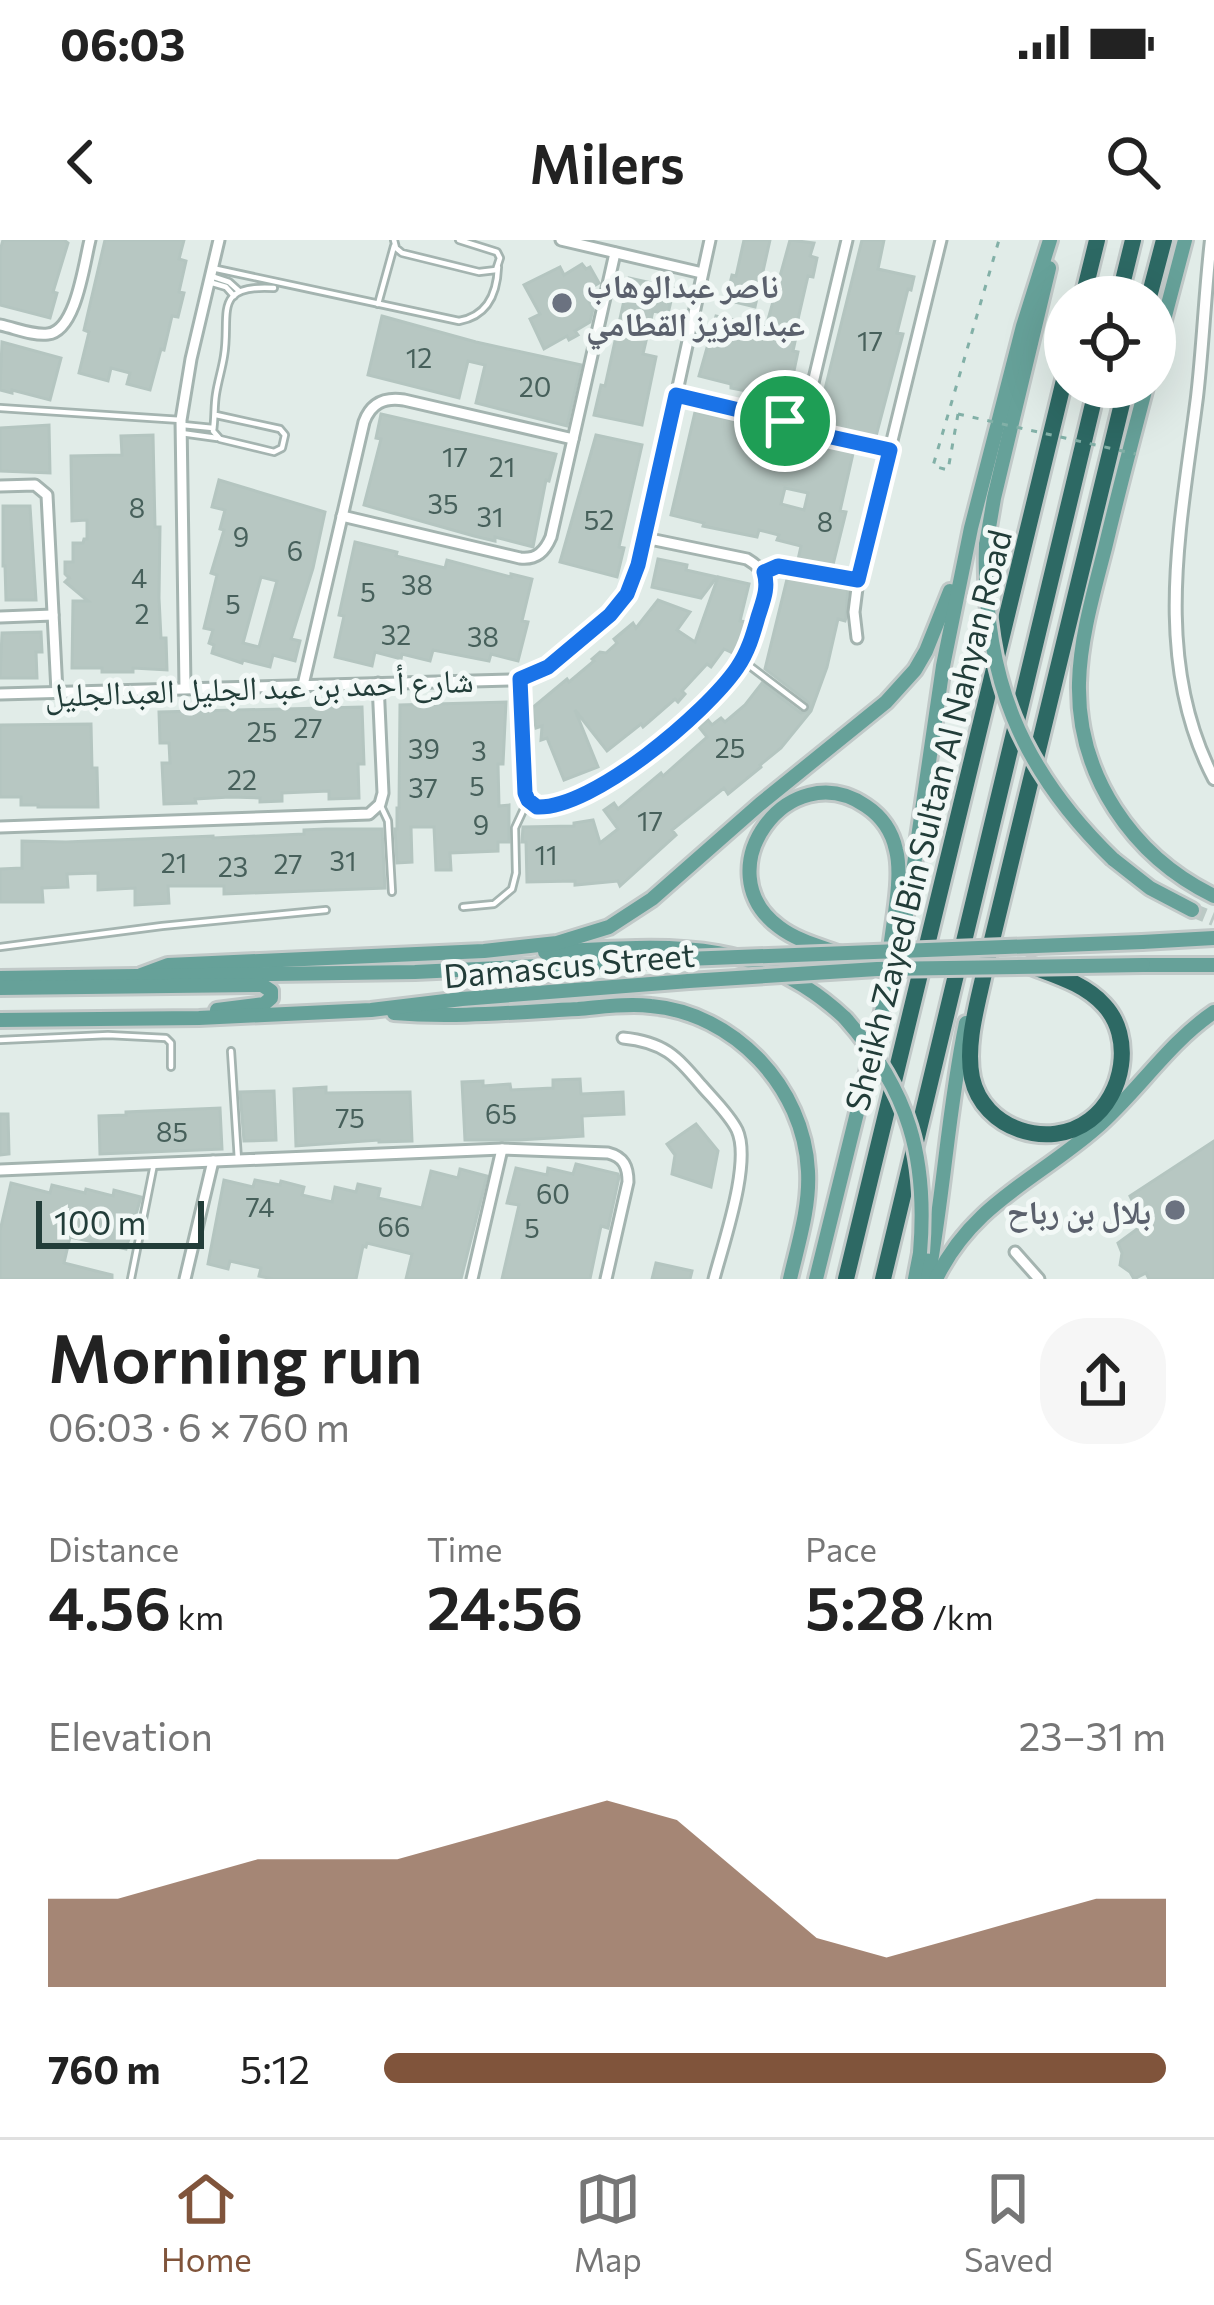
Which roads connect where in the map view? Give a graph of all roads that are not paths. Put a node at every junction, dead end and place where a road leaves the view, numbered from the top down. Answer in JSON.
{"nodes":[{"id":1,"x":89,"y":240,"type":"edge"},
{"id":2,"x":219,"y":240,"type":"edge"},
{"id":3,"x":461,"y":240,"type":"edge"},
{"id":4,"x":562,"y":240,"type":"edge"},
{"id":5,"x":710,"y":240,"type":"edge"},
{"id":6,"x":847,"y":240,"type":"edge"},
{"id":7,"x":941,"y":240,"type":"edge"},
{"id":8,"x":1053,"y":240,"type":"edge"},
{"id":9,"x":1097,"y":240,"type":"edge"},
{"id":10,"x":1132,"y":240,"type":"edge"},
{"id":11,"x":1163,"y":240,"type":"edge"},
{"id":12,"x":1185,"y":240,"type":"edge"},
{"id":13,"x":1211,"y":240,"type":"edge"},
{"id":14,"x":394,"y":242,"type":"edge"},
{"id":15,"x":615,"y":253,"type":"junction"},
{"id":16,"x":1212,"y":258,"type":"edge"},
{"id":17,"x":498,"y":267,"type":"junction"},
{"id":18,"x":702,"y":273,"type":"junction"},
{"id":19,"x":210,"y":275,"type":"junction"},
{"id":20,"x":1089,"y":276,"type":"edge"},
{"id":21,"x":1124,"y":276,"type":"edge"},
{"id":22,"x":1154,"y":276,"type":"edge"},
{"id":23,"x":1176,"y":276,"type":"edge"},
{"id":24,"x":274,"y":288,"type":"dead end"},
{"id":25,"x":236,"y":293,"type":"junction"},
{"id":26,"x":378,"y":304,"type":"junction"},
{"id":27,"x":0,"y":325,"type":"edge"},
{"id":28,"x":676,"y":395,"type":"junction"},
{"id":29,"x":0,"y":408,"type":"edge"},
{"id":30,"x":1057,"y":408,"type":"edge"},
{"id":31,"x":1092,"y":408,"type":"edge"},
{"id":32,"x":1121,"y":408,"type":"edge"},
{"id":33,"x":1141,"y":408,"type":"edge"},
{"id":34,"x":216,"y":415,"type":"junction"},
{"id":35,"x":181,"y":426,"type":"junction"},
{"id":36,"x":213,"y":428,"type":"junction"},
{"id":37,"x":218,"y":438,"type":"junction"},
{"id":38,"x":573,"y":439,"type":"junction"},
{"id":39,"x":0,"y":486,"type":"edge"},
{"id":40,"x":342,"y":516,"type":"junction"},
{"id":41,"x":971,"y":528,"type":"junction"},
{"id":42,"x":645,"y":538,"type":"junction"},
{"id":43,"x":53,"y":615,"type":"junction"},
{"id":44,"x":0,"y":617,"type":"edge"},
{"id":45,"x":856,"y":638,"type":"dead end"},
{"id":46,"x":742,"y":660,"type":"junction"},
{"id":47,"x":520,"y":679,"type":"junction"},
{"id":48,"x":378,"y":683,"type":"junction"},
{"id":49,"x":303,"y":685,"type":"junction"},
{"id":50,"x":185,"y":687,"type":"junction"},
{"id":51,"x":57,"y":692,"type":"junction"},
{"id":52,"x":0,"y":694,"type":"edge"},
{"id":53,"x":804,"y":707,"type":"dead end"},
{"id":54,"x":1214,"y":779,"type":"edge"},
{"id":55,"x":1030,"y":791,"type":"junction"},
{"id":56,"x":528,"y":800,"type":"junction"},
{"id":57,"x":380,"y":804,"type":"junction"},
{"id":58,"x":0,"y":827,"type":"edge"},
{"id":59,"x":392,"y":892,"type":"dead end"},
{"id":60,"x":1214,"y":896,"type":"edge"},
{"id":61,"x":463,"y":908,"type":"dead end"},
{"id":62,"x":326,"y":910,"type":"dead end"},
{"id":63,"x":1192,"y":910,"type":"tunnel mouth"},
{"id":64,"x":1214,"y":938,"type":"edge"},
{"id":65,"x":0,"y":947,"type":"edge"},
{"id":66,"x":484,"y":951,"type":"junction"},
{"id":67,"x":838,"y":952,"type":"junction"},
{"id":68,"x":1214,"y":965,"type":"edge"},
{"id":69,"x":1031,"y":966,"type":"junction"},
{"id":70,"x":141,"y":975,"type":"junction"},
{"id":71,"x":0,"y":978,"type":"edge"},
{"id":72,"x":0,"y":988,"type":"edge"},
{"id":73,"x":885,"y":1002,"type":"junction"},
{"id":74,"x":371,"y":1010,"type":"junction"},
{"id":75,"x":1214,"y":1012,"type":"edge"},
{"id":76,"x":200,"y":1018,"type":"junction"},
{"id":77,"x":0,"y":1020,"type":"edge"},
{"id":78,"x":623,"y":1038,"type":"dead end"},
{"id":79,"x":0,"y":1040,"type":"edge"},
{"id":80,"x":231,"y":1052,"type":"dead end"},
{"id":81,"x":170,"y":1067,"type":"dead end"},
{"id":82,"x":502,"y":1150,"type":"junction"},
{"id":83,"x":238,"y":1160,"type":"junction"},
{"id":84,"x":213,"y":1162,"type":"junction"},
{"id":85,"x":154,"y":1164,"type":"junction"},
{"id":86,"x":0,"y":1170,"type":"edge"},
{"id":87,"x":1015,"y":1252,"type":"dead end"},
{"id":88,"x":188,"y":1278,"type":"edge"},
{"id":89,"x":131,"y":1279,"type":"edge"},
{"id":90,"x":472,"y":1279,"type":"edge"},
{"id":91,"x":605,"y":1279,"type":"edge"},
{"id":92,"x":714,"y":1279,"type":"edge"},
{"id":93,"x":790,"y":1279,"type":"edge"},
{"id":94,"x":816,"y":1279,"type":"edge"},
{"id":95,"x":847,"y":1279,"type":"edge"},
{"id":96,"x":883,"y":1279,"type":"edge"},
{"id":97,"x":914,"y":1279,"type":"edge"},
{"id":98,"x":932,"y":1279,"type":"edge"},
{"id":99,"x":1039,"y":1279,"type":"edge"}],
"edges":[{"from":1,"to":27,"type":"street"},
{"from":2,"to":19,"type":"street"},
{"from":3,"to":17,"type":"lane"},
{"from":4,"to":15,"type":"street"},
{"from":5,"to":18,"type":"street","name":"شارع أحمد بن عبد الجليل العبدالجليل"},
{"from":6,"to":28,"type":"street"},
{"from":7,"to":45,"type":"street"},
{"from":8,"to":41,"type":"main road"},
{"from":8,"to":63,"type":"main road","bridge":true},
{"from":9,"to":20,"type":"highway"},
{"from":10,"to":21,"type":"highway"},
{"from":11,"to":22,"type":"highway"},
{"from":12,"to":23,"type":"main road"},
{"from":13,"to":16,"type":"street"},
{"from":14,"to":17,"type":"lane"},
{"from":14,"to":26,"type":"lane"},
{"from":15,"to":18,"type":"street"},
{"from":15,"to":38,"type":"street"},
{"from":16,"to":54,"type":"street"},
{"from":17,"to":26,"type":"lane"},
{"from":18,"to":28,"type":"street","name":"شارع أحمد بن عبد الجليل العبدالجليل"},
{"from":19,"to":25,"type":"lane"},
{"from":19,"to":26,"type":"lane"},
{"from":19,"to":35,"type":"street"},
{"from":24,"to":25,"type":"lane"},
{"from":25,"to":34,"type":"lane"},
{"from":28,"to":42,"type":"street","name":"شارع أحمد بن عبد الجليل العبدالجليل"},
{"from":29,"to":35,"type":"lane"},
{"from":30,"to":95,"type":"highway","name":"Sheikh Zayed Bin Sultan Al Nahyan Road"},
{"from":31,"to":96,"type":"highway","name":"Sheikh Zayed Bin Sultan Al Nahyan Road"},
{"from":32,"to":55,"type":"highway"},
{"from":33,"to":60,"type":"main road"},
{"from":34,"to":36,"type":"lane"},
{"from":34,"to":37,"type":"lane"},
{"from":35,"to":36,"type":"lane"},
{"from":35,"to":37,"type":"lane"},
{"from":35,"to":50,"type":"street"},
{"from":36,"to":37,"type":"lane"},
{"from":38,"to":40,"type":"street"},
{"from":38,"to":40,"type":"street"},
{"from":39,"to":43,"type":"street"},
{"from":40,"to":49,"type":"street"},
{"from":41,"to":66,"type":"main road"},
{"from":41,"to":73,"type":"main road"},
{"from":42,"to":46,"type":"street"},
{"from":42,"to":47,"type":"street","name":"شارع أحمد بن عبد الجليل العبدالجليل"},
{"from":43,"to":44,"type":"street"},
{"from":43,"to":51,"type":"street"},
{"from":46,"to":53,"type":"lane"},
{"from":46,"to":56,"type":"street"},
{"from":47,"to":48,"type":"street","name":"شارع أحمد بن عبد الجليل العبدالجليل"},
{"from":47,"to":56,"type":"street"},
{"from":48,"to":49,"type":"street","name":"شارع أحمد بن عبد الجليل العبدالجليل"},
{"from":48,"to":57,"type":"street"},
{"from":49,"to":50,"type":"street","name":"شارع أحمد بن عبد الجليل العبدالجليل"},
{"from":50,"to":51,"type":"street","name":"شارع أحمد بن عبد الجليل العبدالجليل"},
{"from":51,"to":52,"type":"street","name":"شارع أحمد بن عبد الجليل العبدالجليل"},
{"from":55,"to":69,"type":"highway","bridge":true},
{"from":55,"to":98,"type":"main road"},
{"from":56,"to":61,"type":"lane"},
{"from":57,"to":58,"type":"street"},
{"from":57,"to":59,"type":"lane"},
{"from":62,"to":65,"type":"lane"},
{"from":64,"to":67,"type":"main road","name":"Damascus Street","bridge":true},
{"from":66,"to":70,"type":"main road"},
{"from":66,"to":97,"type":"main road","bridge":true},
{"from":67,"to":70,"type":"main road","name":"Damascus Street","bridge":true},
{"from":67,"to":73,"type":"main road"},
{"from":68,"to":69,"type":"main road","name":"Damascus Street","bridge":true},
{"from":69,"to":74,"type":"main road","name":"Damascus Street","bridge":true},
{"from":70,"to":71,"type":"main road","name":"Damascus Street"},
{"from":72,"to":76,"type":"main road"},
{"from":73,"to":94,"type":"main road"},
{"from":74,"to":76,"type":"main road","name":"Damascus Street"},
{"from":74,"to":93,"type":"main road"},
{"from":75,"to":98,"type":"main road"},
{"from":76,"to":77,"type":"main road","name":"Damascus Street"},
{"from":78,"to":92,"type":"street"},
{"from":79,"to":81,"type":"lane"},
{"from":80,"to":83,"type":"lane"},
{"from":82,"to":83,"type":"street"},
{"from":82,"to":90,"type":"street"},
{"from":82,"to":91,"type":"street"},
{"from":83,"to":84,"type":"street"},
{"from":84,"to":85,"type":"street"},
{"from":84,"to":88,"type":"street"},
{"from":85,"to":86,"type":"street"},
{"from":85,"to":89,"type":"lane"},
{"from":87,"to":99,"type":"street"}]}
